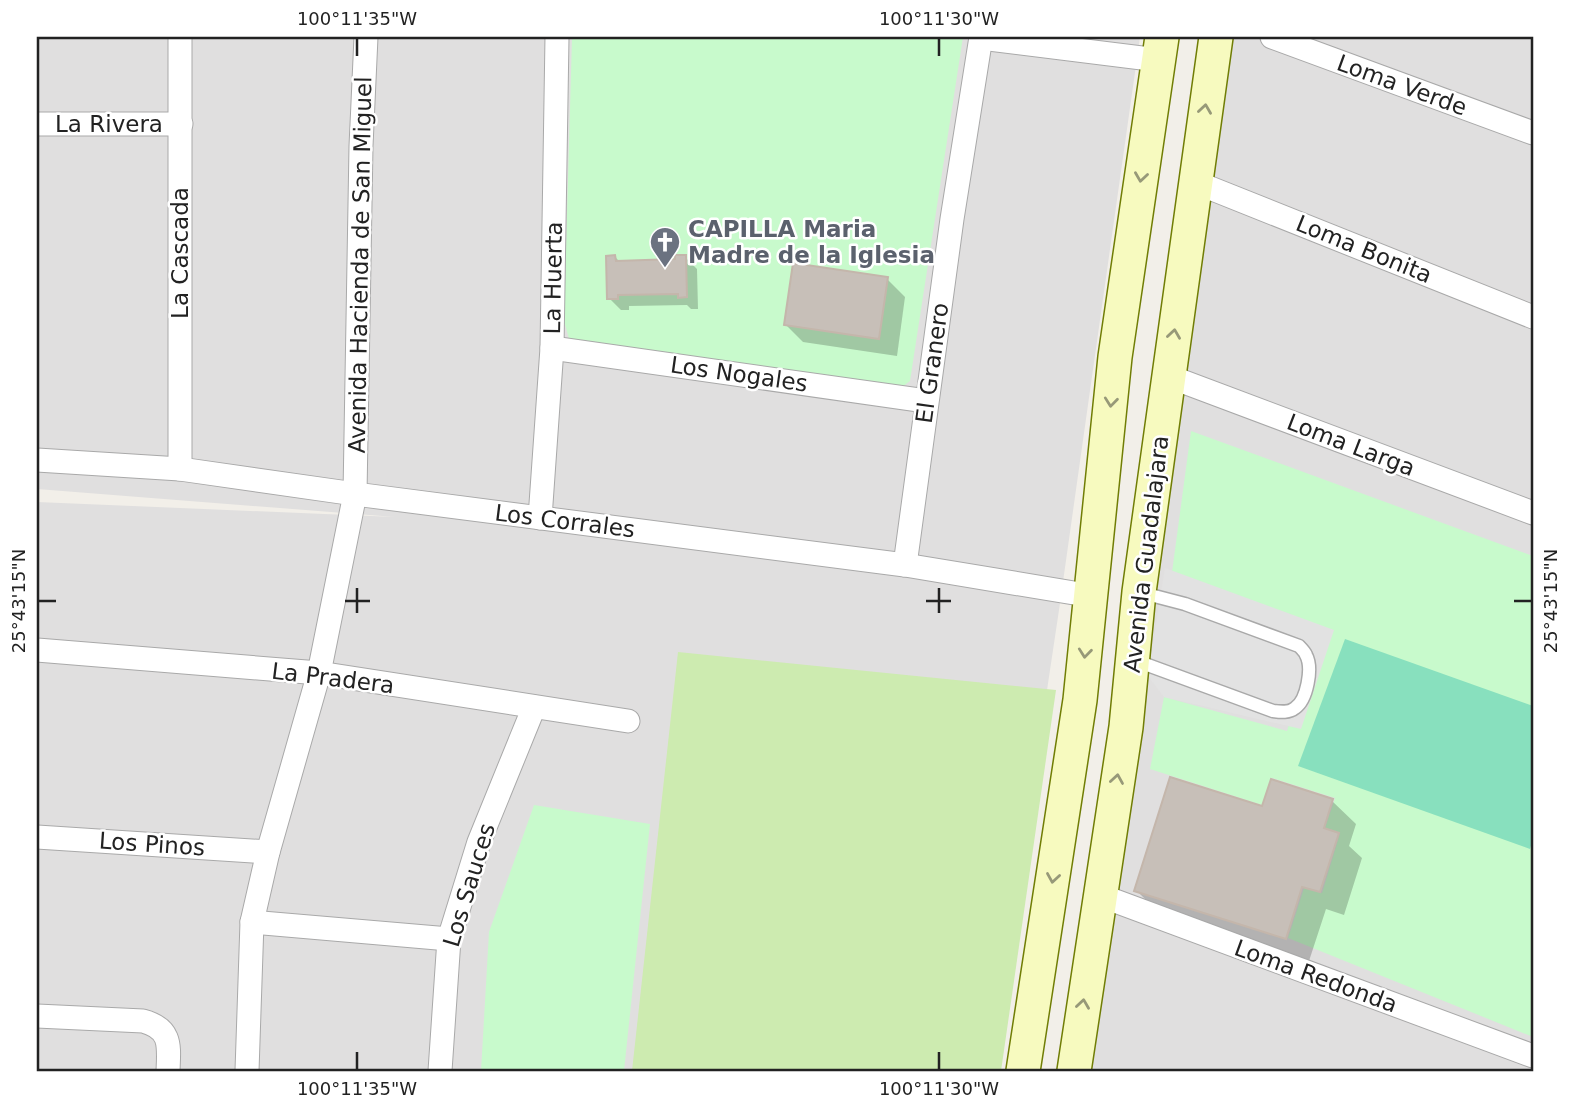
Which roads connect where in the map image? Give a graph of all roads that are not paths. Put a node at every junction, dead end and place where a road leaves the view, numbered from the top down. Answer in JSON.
{"nodes":[{"id":1,"x":180,"y":37,"type":"edge"},
{"id":2,"x":366,"y":37,"type":"edge"},
{"id":3,"x":557,"y":37,"type":"edge"},
{"id":4,"x":1216,"y":37,"type":"edge"},
{"id":5,"x":1272,"y":37,"type":"edge"},
{"id":6,"x":981,"y":38,"type":"edge"},
{"id":7,"x":1160,"y":48,"type":"edge"},
{"id":8,"x":37,"y":124,"type":"edge"},
{"id":9,"x":181,"y":124,"type":"junction"},
{"id":10,"x":1533,"y":133,"type":"edge"},
{"id":11,"x":1195,"y":182,"type":"junction"},
{"id":12,"x":1533,"y":317,"type":"edge"},
{"id":13,"x":552,"y":348,"type":"junction"},
{"id":14,"x":1168,"y":376,"type":"junction"},
{"id":15,"x":926,"y":401,"type":"junction"},
{"id":16,"x":37,"y":460,"type":"edge"},
{"id":17,"x":180,"y":469,"type":"junction"},
{"id":18,"x":355,"y":494,"type":"junction"},
{"id":19,"x":1533,"y":513,"type":"edge"},
{"id":20,"x":540,"y":518,"type":"junction"},
{"id":21,"x":905,"y":565,"type":"junction"},
{"id":22,"x":1139,"y":592,"type":"junction"},
{"id":23,"x":1092,"y":596,"type":"junction"},
{"id":24,"x":37,"y":650,"type":"edge"},
{"id":25,"x":1132,"y":659,"type":"junction"},
{"id":26,"x":319,"y":673,"type":"junction"},
{"id":27,"x":534,"y":707,"type":"junction"},
{"id":28,"x":628,"y":721,"type":"dead end"},
{"id":29,"x":37,"y":837,"type":"edge"},
{"id":30,"x":268,"y":852,"type":"junction"},
{"id":31,"x":1099,"y":895,"type":"junction"},
{"id":32,"x":252,"y":922,"type":"junction"},
{"id":33,"x":449,"y":939,"type":"junction"},
{"id":34,"x":37,"y":1016,"type":"edge"},
{"id":35,"x":1533,"y":1056,"type":"edge"},
{"id":36,"x":168,"y":1071,"type":"edge"},
{"id":37,"x":247,"y":1071,"type":"edge"},
{"id":38,"x":440,"y":1071,"type":"edge"},
{"id":39,"x":1023,"y":1071,"type":"edge"},
{"id":40,"x":1073,"y":1071,"type":"edge"}],
"edges":[{"from":1,"to":9,"type":"street","name":"La Cascada"},
{"from":2,"to":18,"type":"street","name":"Avenida Hacienda de San Miguel"},
{"from":3,"to":13,"type":"street","name":"La Huerta"},
{"from":11,"to":4,"type":"main road","name":"Avenida Guadalajara","one_way":true},
{"from":5,"to":10,"type":"street","name":"Loma Verde"},
{"from":6,"to":7,"type":"street"},
{"from":6,"to":15,"type":"street","name":"El Granero"},
{"from":7,"to":23,"type":"main road","one_way":true},
{"from":8,"to":9,"type":"street","name":"La Rivera"},
{"from":9,"to":17,"type":"street","name":"La Cascada"},
{"from":11,"to":12,"type":"street","name":"Loma Bonita"},
{"from":14,"to":11,"type":"main road","name":"Avenida Guadalajara","one_way":true},
{"from":13,"to":15,"type":"street","name":"Los Nogales"},
{"from":13,"to":20,"type":"street","name":"La Huerta"},
{"from":14,"to":19,"type":"street","name":"Loma Larga"},
{"from":14,"to":22,"type":"main road","name":"Avenida Guadalajara"},
{"from":15,"to":21,"type":"street","name":"El Granero"},
{"from":16,"to":17,"type":"street","name":"Los Corrales"},
{"from":17,"to":18,"type":"street","name":"Los Corrales"},
{"from":18,"to":20,"type":"street","name":"Los Corrales"},
{"from":18,"to":26,"type":"street","name":"Avenida Hacienda de San Miguel"},
{"from":20,"to":21,"type":"street","name":"Los Corrales"},
{"from":21,"to":23,"type":"street","name":"Los Corrales"},
{"from":22,"to":25,"type":"main road","name":"Avenida Guadalajara"},
{"from":22,"to":25,"type":"lane"},
{"from":23,"to":39,"type":"main road","one_way":true},
{"from":24,"to":26,"type":"street","name":"La Pradera"},
{"from":31,"to":25,"type":"main road","name":"Avenida Guadalajara","one_way":true},
{"from":26,"to":27,"type":"street","name":"La Pradera"},
{"from":26,"to":30,"type":"street","name":"Avenida Hacienda de San Miguel"},
{"from":27,"to":28,"type":"street","name":"La Pradera"},
{"from":27,"to":33,"type":"street","name":"Los Sauces"},
{"from":29,"to":30,"type":"street","name":"Los Pinos"},
{"from":30,"to":32,"type":"street","name":"Avenida Hacienda de San Miguel"},
{"from":31,"to":35,"type":"street","name":"Loma Redonda"},
{"from":40,"to":31,"type":"main road","name":"Avenida Guadalajara","one_way":true},
{"from":32,"to":33,"type":"street"},
{"from":32,"to":37,"type":"street","name":"Avenida Hacienda de San Miguel"},
{"from":33,"to":38,"type":"street","name":"Los Sauces"},
{"from":34,"to":36,"type":"street"}]}
